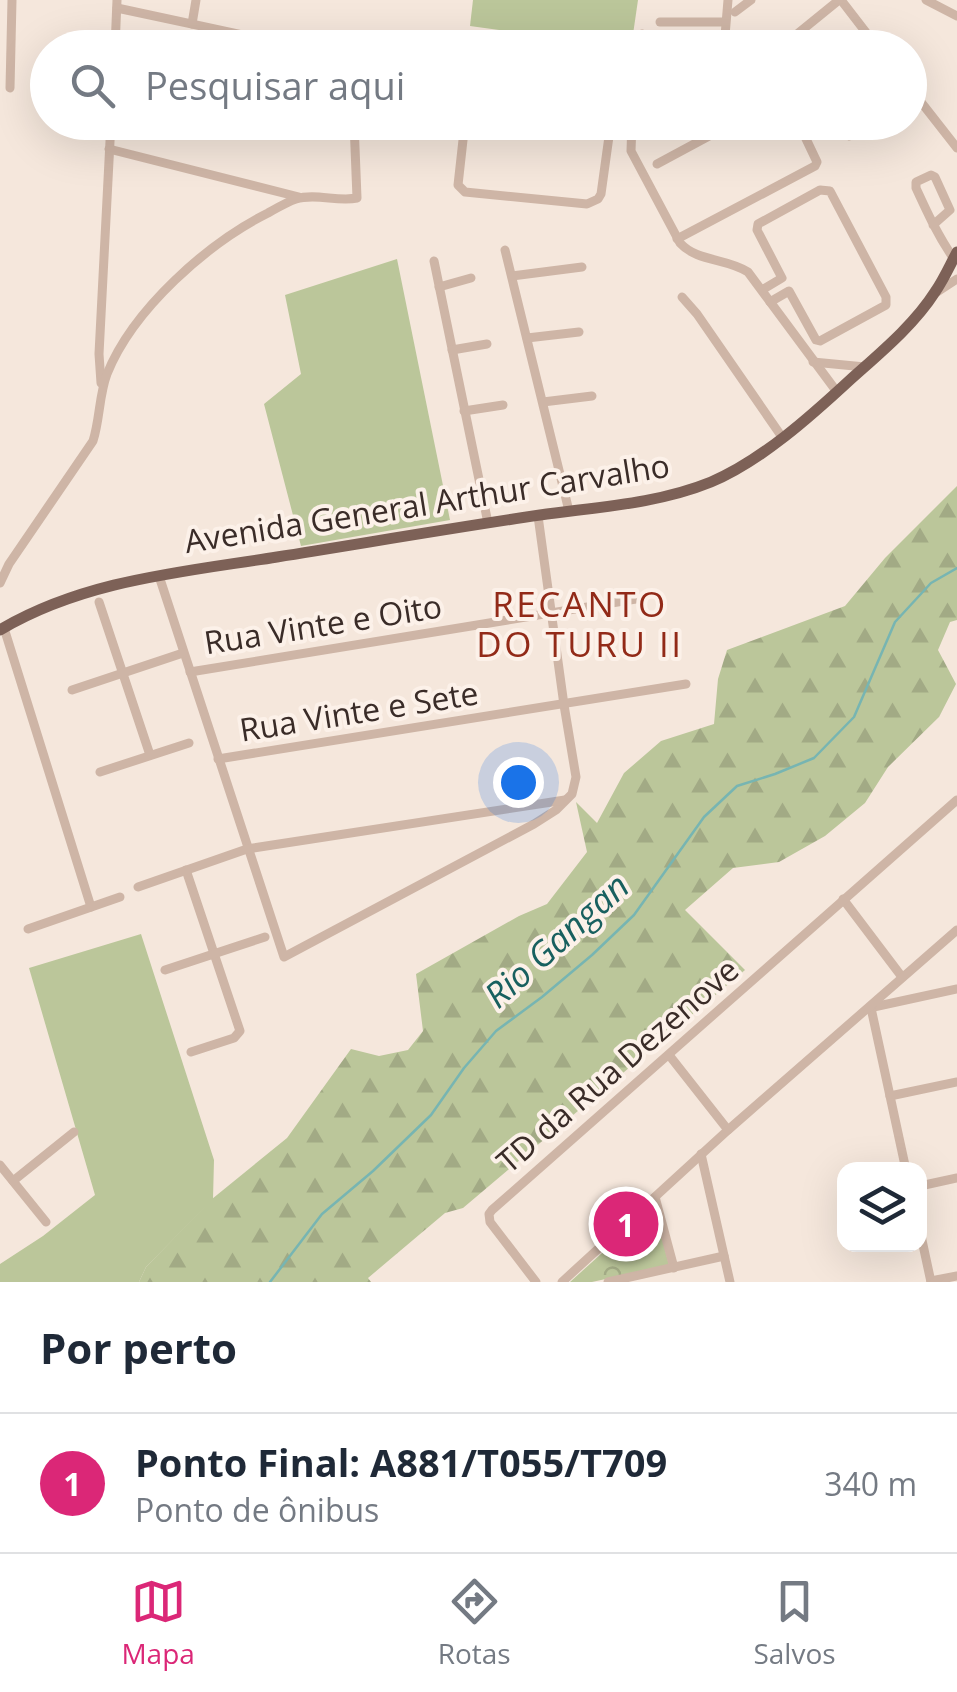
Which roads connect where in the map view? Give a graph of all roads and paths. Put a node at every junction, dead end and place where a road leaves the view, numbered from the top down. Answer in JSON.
{"nodes":[{"id":1,"x":196,"y":0,"type":"edge"},
{"id":2,"x":728,"y":0,"type":"edge"},
{"id":3,"x":750,"y":0,"type":"edge"},
{"id":4,"x":840,"y":0,"type":"edge"},
{"id":5,"x":926,"y":0,"type":"edge"},
{"id":6,"x":12,"y":3,"type":"edge"},
{"id":7,"x":117,"y":4,"type":"edge"},
{"id":8,"x":0,"y":6,"type":"edge"},
{"id":9,"x":735,"y":12,"type":"dead end"},
{"id":10,"x":957,"y":16,"type":"edge"},
{"id":11,"x":660,"y":22,"type":"dead end"},
{"id":12,"x":725,"y":22,"type":"junction"},
{"id":13,"x":192,"y":24,"type":"junction"},
{"id":14,"x":116,"y":30,"type":"edge"},
{"id":15,"x":220,"y":30,"type":"edge"},
{"id":16,"x":725,"y":30,"type":"edge"},
{"id":17,"x":802,"y":30,"type":"edge"},
{"id":18,"x":862,"y":30,"type":"edge"},
{"id":19,"x":10,"y":88,"type":"dead end"},
{"id":20,"x":927,"y":110,"type":"edge"},
{"id":21,"x":109,"y":140,"type":"edge"},
{"id":22,"x":355,"y":140,"type":"edge"},
{"id":23,"x":463,"y":140,"type":"edge"},
{"id":24,"x":608,"y":140,"type":"edge"},
{"id":25,"x":630,"y":140,"type":"edge"},
{"id":26,"x":702,"y":140,"type":"edge"},
{"id":27,"x":807,"y":140,"type":"edge"},
{"id":28,"x":957,"y":148,"type":"edge"},
{"id":29,"x":109,"y":149,"type":"junction"},
{"id":30,"x":657,"y":164,"type":"dead end"},
{"id":31,"x":299,"y":197,"type":"junction"},
{"id":32,"x":933,"y":225,"type":"junction"},
{"id":33,"x":678,"y":239,"type":"junction"},
{"id":34,"x":505,"y":250,"type":"dead end"},
{"id":35,"x":955,"y":255,"type":"edge"},
{"id":36,"x":434,"y":261,"type":"dead end"},
{"id":37,"x":582,"y":267,"type":"dead end"},
{"id":38,"x":512,"y":276,"type":"junction"},
{"id":39,"x":471,"y":278,"type":"dead end"},
{"id":40,"x":782,"y":278,"type":"junction"},
{"id":41,"x":957,"y":278,"type":"edge"},
{"id":42,"x":439,"y":287,"type":"junction"},
{"id":43,"x":762,"y":290,"type":"junction"},
{"id":44,"x":789,"y":291,"type":"junction"},
{"id":45,"x":934,"y":294,"type":"junction"},
{"id":46,"x":682,"y":297,"type":"dead end"},
{"id":47,"x":770,"y":302,"type":"junction"},
{"id":48,"x":578,"y":332,"type":"dead end"},
{"id":49,"x":527,"y":338,"type":"junction"},
{"id":50,"x":488,"y":344,"type":"dead end"},
{"id":51,"x":452,"y":350,"type":"junction"},
{"id":52,"x":813,"y":362,"type":"junction"},
{"id":53,"x":865,"y":367,"type":"junction"},
{"id":54,"x":101,"y":391,"type":"junction"},
{"id":55,"x":837,"y":392,"type":"junction"},
{"id":56,"x":592,"y":396,"type":"dead end"},
{"id":57,"x":542,"y":402,"type":"junction"},
{"id":58,"x":502,"y":405,"type":"dead end"},
{"id":59,"x":464,"y":411,"type":"junction"},
{"id":60,"x":782,"y":437,"type":"junction"},
{"id":61,"x":568,"y":511,"type":"junction"},
{"id":62,"x":538,"y":516,"type":"junction"},
{"id":63,"x":488,"y":523,"type":"junction"},
{"id":64,"x":158,"y":576,"type":"junction"},
{"id":65,"x":0,"y":583,"type":"edge"},
{"id":66,"x":642,"y":598,"type":"dead end"},
{"id":67,"x":99,"y":602,"type":"dead end"},
{"id":68,"x":550,"y":612,"type":"junction"},
{"id":69,"x":2,"y":629,"type":"edge"},
{"id":70,"x":183,"y":653,"type":"junction"},
{"id":71,"x":190,"y":672,"type":"junction"},
{"id":72,"x":123,"y":673,"type":"junction"},
{"id":73,"x":686,"y":684,"type":"dead end"},
{"id":74,"x":72,"y":690,"type":"dead end"},
{"id":75,"x":564,"y":705,"type":"junction"},
{"id":76,"x":189,"y":744,"type":"dead end"},
{"id":77,"x":150,"y":756,"type":"junction"},
{"id":78,"x":218,"y":759,"type":"junction"},
{"id":79,"x":100,"y":772,"type":"dead end"},
{"id":80,"x":568,"y":799,"type":"junction"},
{"id":81,"x":957,"y":800,"type":"edge"},
{"id":82,"x":247,"y":849,"type":"junction"},
{"id":83,"x":186,"y":870,"type":"junction"},
{"id":84,"x":138,"y":887,"type":"dead end"},
{"id":85,"x":120,"y":897,"type":"dead end"},
{"id":86,"x":844,"y":899,"type":"junction"},
{"id":87,"x":91,"y":907,"type":"junction"},
{"id":88,"x":28,"y":929,"type":"dead end"},
{"id":89,"x":957,"y":930,"type":"edge"},
{"id":90,"x":266,"y":936,"type":"dead end"},
{"id":91,"x":214,"y":954,"type":"junction"},
{"id":92,"x":165,"y":970,"type":"dead end"},
{"id":93,"x":902,"y":977,"type":"junction"},
{"id":94,"x":957,"y":989,"type":"edge"},
{"id":95,"x":869,"y":1008,"type":"junction"},
{"id":96,"x":191,"y":1052,"type":"dead end"},
{"id":97,"x":669,"y":1055,"type":"junction"},
{"id":98,"x":957,"y":1082,"type":"edge"},
{"id":99,"x":890,"y":1096,"type":"junction"},
{"id":100,"x":728,"y":1130,"type":"junction"},
{"id":101,"x":74,"y":1132,"type":"dead end"},
{"id":102,"x":701,"y":1154,"type":"junction"},
{"id":103,"x":904,"y":1162,"type":"edge"},
{"id":104,"x":0,"y":1165,"type":"edge"},
{"id":105,"x":957,"y":1178,"type":"edge"},
{"id":106,"x":13,"y":1182,"type":"junction"},
{"id":107,"x":927,"y":1184,"type":"edge"},
{"id":108,"x":655,"y":1198,"type":"junction"},
{"id":109,"x":46,"y":1222,"type":"dead end"},
{"id":110,"x":925,"y":1252,"type":"edge"},
{"id":111,"x":724,"y":1256,"type":"junction"},
{"id":112,"x":674,"y":1268,"type":"junction"},
{"id":113,"x":957,"y":1276,"type":"edge"},
{"id":114,"x":536,"y":1282,"type":"edge"},
{"id":115,"x":562,"y":1282,"type":"edge"},
{"id":116,"x":608,"y":1282,"type":"edge"},
{"id":117,"x":730,"y":1282,"type":"edge"},
{"id":118,"x":931,"y":1282,"type":"edge"}],
"edges":[{"from":1,"to":13,"type":"street"},
{"from":2,"to":12,"type":"street"},
{"from":3,"to":9,"type":"street"},
{"from":4,"to":17,"type":"street"},
{"from":4,"to":18,"type":"street"},
{"from":5,"to":10,"type":"street"},
{"from":6,"to":8,"type":"street"},
{"from":6,"to":19,"type":"street"},
{"from":7,"to":13,"type":"street"},
{"from":7,"to":14,"type":"street"},
{"from":11,"to":12,"type":"street"},
{"from":12,"to":16,"type":"street"},
{"from":13,"to":15,"type":"street"},
{"from":20,"to":28,"type":"street"},
{"from":21,"to":29,"type":"street"},
{"from":22,"to":31,"type":"street"},
{"from":23,"to":24,"type":"street"},
{"from":25,"to":33,"type":"street"},
{"from":26,"to":30,"type":"street"},
{"from":27,"to":33,"type":"street"},
{"from":29,"to":31,"type":"street"},
{"from":29,"to":54,"type":"street"},
{"from":31,"to":54,"type":"street"},
{"from":32,"to":32,"type":"street"},
{"from":32,"to":35,"type":"street"},
{"from":33,"to":43,"type":"street"},
{"from":34,"to":38,"type":"street"},
{"from":35,"to":45,"type":"main road","name":"Avenida General Arthur Carvalho"},
{"from":36,"to":42,"type":"street"},
{"from":37,"to":38,"type":"street"},
{"from":38,"to":49,"type":"street"},
{"from":39,"to":42,"type":"street"},
{"from":40,"to":43,"type":"street"},
{"from":40,"to":44,"type":"street"},
{"from":40,"to":44,"type":"street"},
{"from":41,"to":45,"type":"street"},
{"from":42,"to":51,"type":"street"},
{"from":43,"to":47,"type":"street"},
{"from":44,"to":47,"type":"street"},
{"from":45,"to":53,"type":"main road","name":"Avenida General Arthur Carvalho"},
{"from":46,"to":60,"type":"street"},
{"from":47,"to":52,"type":"street"},
{"from":48,"to":49,"type":"street"},
{"from":49,"to":57,"type":"street"},
{"from":50,"to":51,"type":"street"},
{"from":51,"to":59,"type":"street"},
{"from":52,"to":53,"type":"street"},
{"from":52,"to":55,"type":"street"},
{"from":53,"to":55,"type":"main road","name":"Avenida General Arthur Carvalho"},
{"from":54,"to":65,"type":"street"},
{"from":55,"to":60,"type":"main road","name":"Avenida General Arthur Carvalho"},
{"from":56,"to":57,"type":"street"},
{"from":57,"to":61,"type":"street"},
{"from":58,"to":59,"type":"street"},
{"from":59,"to":63,"type":"street"},
{"from":60,"to":61,"type":"main road","name":"Avenida General Arthur Carvalho"},
{"from":61,"to":62,"type":"main road","name":"Avenida General Arthur Carvalho"},
{"from":62,"to":63,"type":"main road","name":"Avenida General Arthur Carvalho"},
{"from":62,"to":68,"type":"street"},
{"from":63,"to":64,"type":"main road","name":"Avenida General Arthur Carvalho"},
{"from":64,"to":69,"type":"main road","name":"Avenida General Arthur Carvalho"},
{"from":64,"to":70,"type":"street"},
{"from":66,"to":68,"type":"street","name":"Rua Vinte e Oito"},
{"from":67,"to":72,"type":"street"},
{"from":68,"to":71,"type":"street","name":"Rua Vinte e Oito"},
{"from":68,"to":75,"type":"street"},
{"from":69,"to":87,"type":"street"},
{"from":70,"to":71,"type":"street"},
{"from":70,"to":72,"type":"street"},
{"from":71,"to":78,"type":"street"},
{"from":72,"to":74,"type":"street"},
{"from":72,"to":77,"type":"street"},
{"from":73,"to":75,"type":"street","name":"Rua Vinte e Sete"},
{"from":75,"to":78,"type":"street","name":"Rua Vinte e Sete"},
{"from":75,"to":80,"type":"street"},
{"from":76,"to":77,"type":"street"},
{"from":77,"to":79,"type":"street"},
{"from":78,"to":82,"type":"street"},
{"from":80,"to":82,"type":"street"},
{"from":80,"to":82,"type":"street"},
{"from":81,"to":86,"type":"street","name":"TD da Rua Dezenove"},
{"from":82,"to":83,"type":"street"},
{"from":83,"to":84,"type":"street"},
{"from":83,"to":91,"type":"street"},
{"from":85,"to":87,"type":"street"},
{"from":86,"to":93,"type":"street"},
{"from":86,"to":97,"type":"street","name":"TD da Rua Dezenove"},
{"from":87,"to":88,"type":"street"},
{"from":89,"to":93,"type":"street"},
{"from":90,"to":91,"type":"street"},
{"from":91,"to":92,"type":"street"},
{"from":91,"to":96,"type":"street"},
{"from":93,"to":95,"type":"street"},
{"from":94,"to":95,"type":"street"},
{"from":95,"to":99,"type":"street"},
{"from":95,"to":100,"type":"street"},
{"from":97,"to":100,"type":"street"},
{"from":97,"to":114,"type":"street","name":"TD da Rua Dezenove"},
{"from":98,"to":99,"type":"street"},
{"from":99,"to":103,"type":"street"},
{"from":100,"to":102,"type":"street"},
{"from":101,"to":106,"type":"street"},
{"from":102,"to":108,"type":"street"},
{"from":102,"to":111,"type":"street"},
{"from":104,"to":106,"type":"street"},
{"from":105,"to":107,"type":"street"},
{"from":106,"to":109,"type":"street"},
{"from":108,"to":112,"type":"street"},
{"from":108,"to":115,"type":"street"},
{"from":110,"to":118,"type":"street"},
{"from":111,"to":112,"type":"street"},
{"from":111,"to":117,"type":"street"},
{"from":112,"to":116,"type":"street"},
{"from":113,"to":118,"type":"street"}]}
